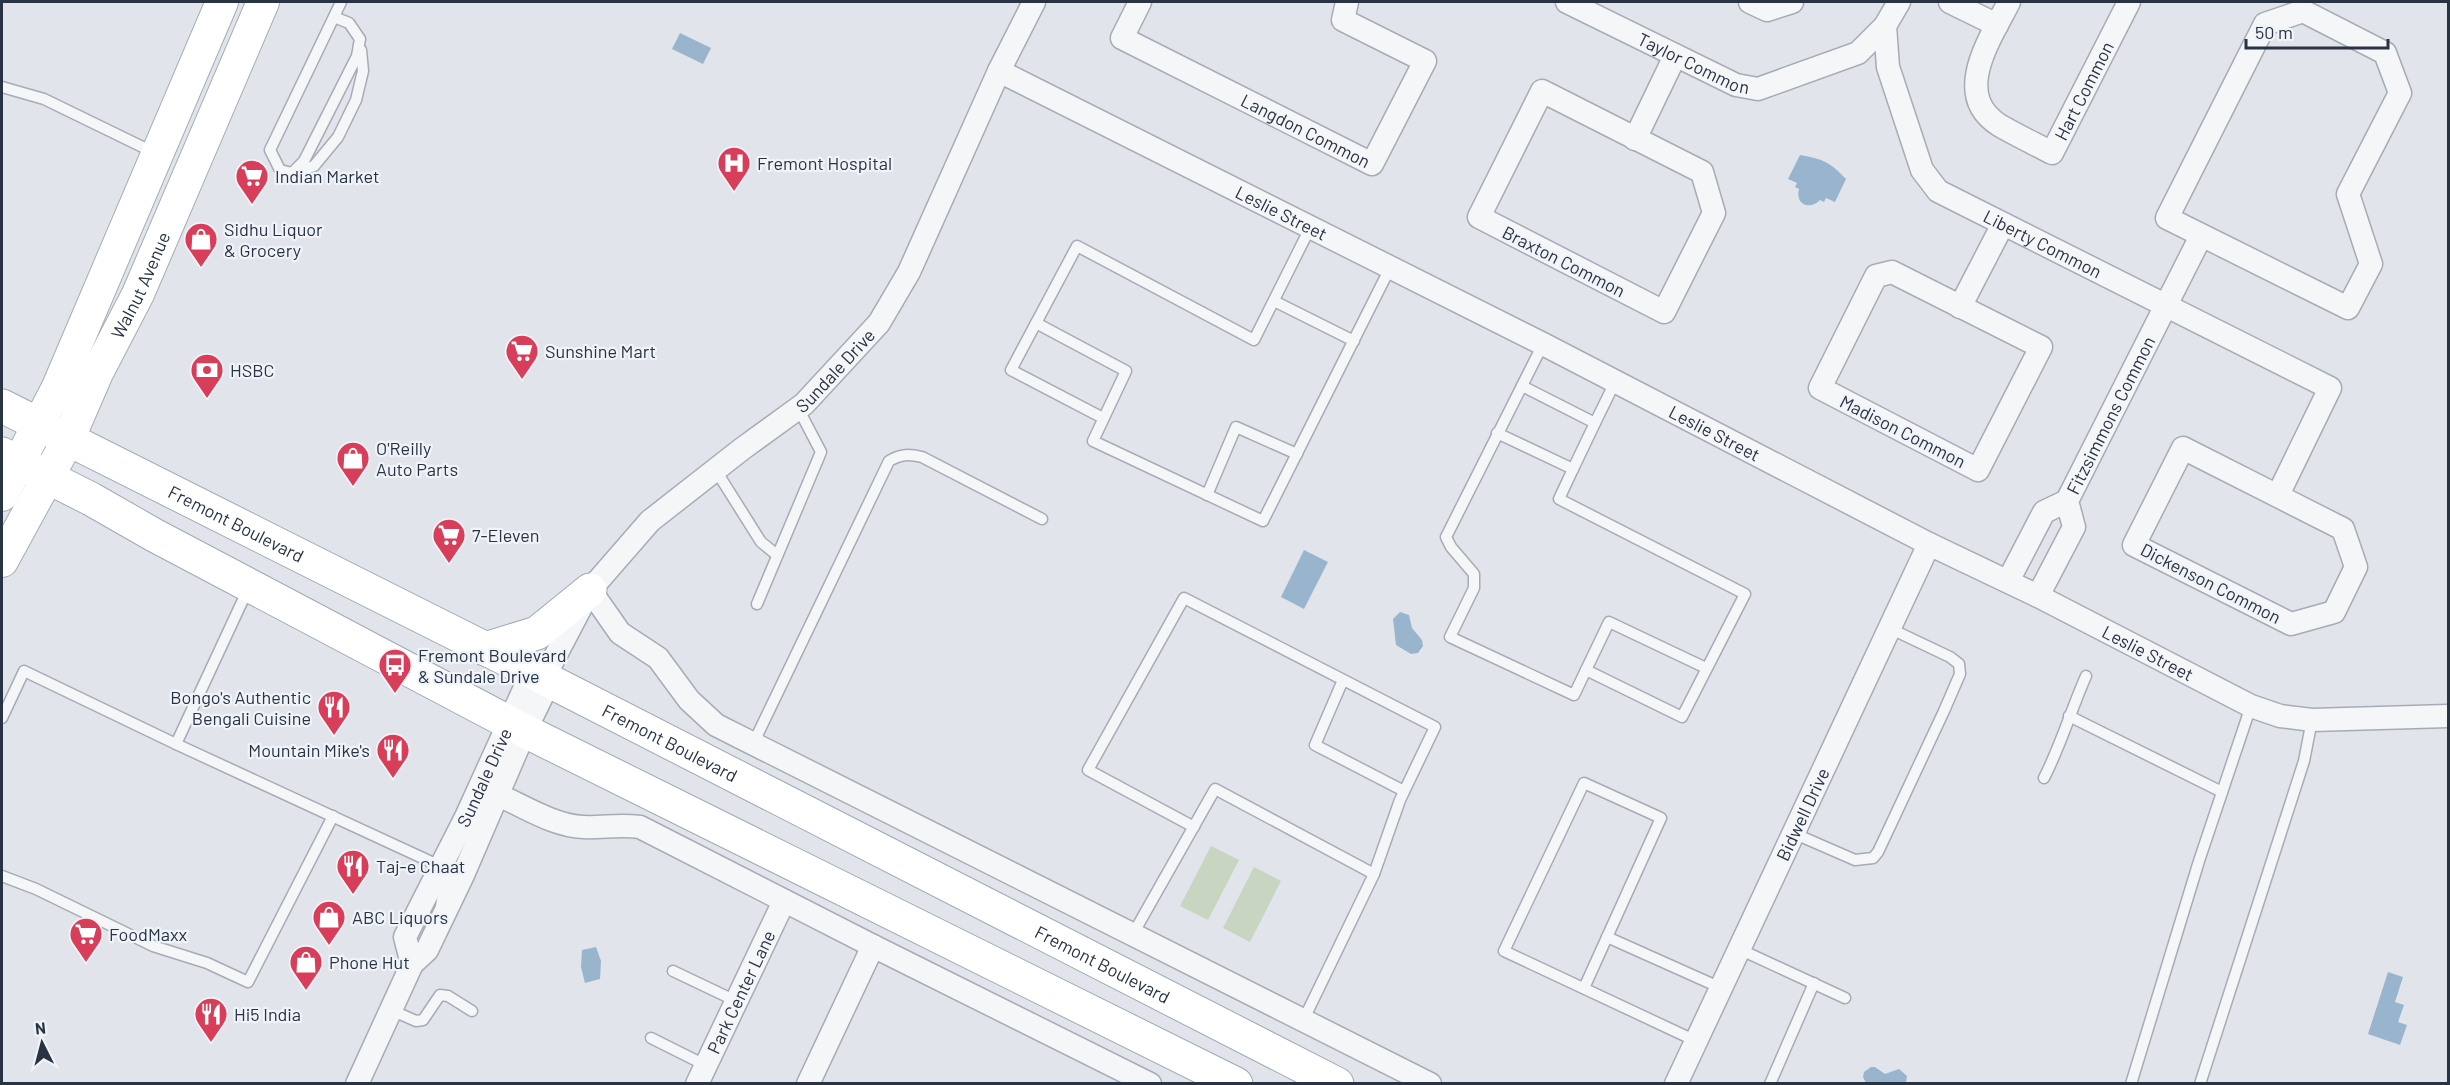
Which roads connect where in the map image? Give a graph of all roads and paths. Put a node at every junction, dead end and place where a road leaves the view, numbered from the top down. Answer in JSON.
{"nodes":[{"id":1,"x":208,"y":2,"type":"edge"},
{"id":2,"x":222,"y":2,"type":"edge"},
{"id":3,"x":264,"y":2,"type":"edge"},
{"id":4,"x":341,"y":2,"type":"edge"},
{"id":5,"x":1034,"y":2,"type":"edge"},
{"id":6,"x":1140,"y":2,"type":"edge"},
{"id":7,"x":1567,"y":2,"type":"edge"},
{"id":8,"x":1750,"y":2,"type":"edge"},
{"id":9,"x":1792,"y":2,"type":"edge"},
{"id":10,"x":1899,"y":2,"type":"edge"},
{"id":11,"x":1950,"y":2,"type":"edge"},
{"id":12,"x":2009,"y":2,"type":"edge"},
{"id":13,"x":2129,"y":2,"type":"edge"},
{"id":14,"x":1345,"y":10,"type":"edge"},
{"id":15,"x":334,"y":17,"type":"junction"},
{"id":16,"x":1997,"y":25,"type":"junction"},
{"id":17,"x":1886,"y":26,"type":"junction"},
{"id":18,"x":209,"y":32,"type":"junction"},
{"id":19,"x":360,"y":39,"type":"junction"},
{"id":20,"x":1676,"y":56,"type":"junction"},
{"id":21,"x":999,"y":71,"type":"junction"},
{"id":22,"x":2,"y":87,"type":"edge"},
{"id":23,"x":1635,"y":139,"type":"junction"},
{"id":24,"x":156,"y":154,"type":"junction"},
{"id":25,"x":292,"y":173,"type":"junction"},
{"id":26,"x":2003,"y":224,"type":"junction"},
{"id":27,"x":1310,"y":228,"type":"junction"},
{"id":28,"x":2201,"y":236,"type":"junction"},
{"id":29,"x":1390,"y":268,"type":"junction"},
{"id":30,"x":1274,"y":300,"type":"junction"},
{"id":31,"x":2166,"y":305,"type":"junction"},
{"id":32,"x":1960,"y":307,"type":"junction"},
{"id":33,"x":1036,"y":323,"type":"junction"},
{"id":34,"x":1353,"y":341,"type":"junction"},
{"id":35,"x":1543,"y":344,"type":"junction"},
{"id":36,"x":1615,"y":382,"type":"junction"},
{"id":37,"x":1522,"y":387,"type":"junction"},
{"id":38,"x":2,"y":406,"type":"edge"},
{"id":39,"x":798,"y":408,"type":"junction"},
{"id":40,"x":1103,"y":418,"type":"junction"},
{"id":41,"x":1595,"y":423,"type":"junction"},
{"id":42,"x":39,"y":425,"type":"junction"},
{"id":43,"x":1497,"y":434,"type":"junction"},
{"id":44,"x":68,"y":440,"type":"junction"},
{"id":45,"x":1297,"y":454,"type":"junction"},
{"id":46,"x":10,"y":458,"type":"edge"},
{"id":47,"x":715,"y":469,"type":"junction"},
{"id":48,"x":1573,"y":469,"type":"junction"},
{"id":49,"x":47,"y":477,"type":"junction"},
{"id":50,"x":2,"y":495,"type":"edge"},
{"id":51,"x":1207,"y":495,"type":"junction"},
{"id":52,"x":2278,"y":495,"type":"junction"},
{"id":53,"x":2067,"y":501,"type":"junction"},
{"id":54,"x":1042,"y":519,"type":"dead end"},
{"id":55,"x":1929,"y":544,"type":"junction"},
{"id":56,"x":777,"y":555,"type":"junction"},
{"id":57,"x":2,"y":561,"type":"edge"},
{"id":58,"x":2008,"y":581,"type":"junction"},
{"id":59,"x":249,"y":585,"type":"junction"},
{"id":60,"x":590,"y":590,"type":"junction"},
{"id":61,"x":2038,"y":596,"type":"junction"},
{"id":62,"x":757,"y":604,"type":"dead end"},
{"id":63,"x":1889,"y":628,"type":"junction"},
{"id":64,"x":485,"y":649,"type":"junction"},
{"id":65,"x":1706,"y":668,"type":"junction"},
{"id":66,"x":1586,"y":670,"type":"junction"},
{"id":67,"x":543,"y":675,"type":"junction"},
{"id":68,"x":2086,"y":676,"type":"dead end"},
{"id":69,"x":1343,"y":680,"type":"junction"},
{"id":70,"x":2251,"y":706,"type":"junction"},
{"id":71,"x":2069,"y":716,"type":"junction"},
{"id":72,"x":2448,"y":716,"type":"edge"},
{"id":73,"x":2,"y":718,"type":"edge"},
{"id":74,"x":2312,"y":720,"type":"junction"},
{"id":75,"x":517,"y":727,"type":"junction"},
{"id":76,"x":176,"y":744,"type":"junction"},
{"id":77,"x":753,"y":744,"type":"junction"},
{"id":78,"x":2044,"y":778,"type":"dead end"},
{"id":79,"x":1404,"y":791,"type":"junction"},
{"id":80,"x":2222,"y":792,"type":"junction"},
{"id":81,"x":498,"y":795,"type":"junction"},
{"id":82,"x":333,"y":816,"type":"junction"},
{"id":83,"x":1194,"y":826,"type":"junction"},
{"id":84,"x":1793,"y":833,"type":"junction"},
{"id":85,"x":440,"y":866,"type":"junction"},
{"id":86,"x":1374,"y":874,"type":"junction"},
{"id":87,"x":2,"y":876,"type":"edge"},
{"id":88,"x":784,"y":901,"type":"junction"},
{"id":89,"x":439,"y":923,"type":"junction"},
{"id":90,"x":1133,"y":934,"type":"junction"},
{"id":91,"x":1607,"y":937,"type":"junction"},
{"id":92,"x":873,"y":946,"type":"junction"},
{"id":93,"x":1739,"y":949,"type":"junction"},
{"id":94,"x":412,"y":964,"type":"junction"},
{"id":95,"x":673,"y":971,"type":"dead end"},
{"id":96,"x":1814,"y":984,"type":"junction"},
{"id":97,"x":1584,"y":988,"type":"junction"},
{"id":98,"x":1720,"y":988,"type":"junction"},
{"id":99,"x":1845,"y":998,"type":"dead end"},
{"id":100,"x":736,"y":1001,"type":"junction"},
{"id":101,"x":391,"y":1010,"type":"junction"},
{"id":102,"x":472,"y":1011,"type":"dead end"},
{"id":103,"x":1303,"y":1021,"type":"junction"},
{"id":104,"x":651,"y":1038,"type":"dead end"},
{"id":105,"x":1696,"y":1041,"type":"junction"},
{"id":106,"x":701,"y":1074,"type":"edge"},
{"id":107,"x":359,"y":1083,"type":"edge"},
{"id":108,"x":808,"y":1083,"type":"edge"},
{"id":109,"x":1150,"y":1083,"type":"edge"},
{"id":110,"x":1236,"y":1083,"type":"edge"},
{"id":111,"x":1337,"y":1083,"type":"edge"},
{"id":112,"x":1430,"y":1083,"type":"edge"},
{"id":113,"x":1676,"y":1083,"type":"edge"},
{"id":114,"x":1770,"y":1083,"type":"edge"},
{"id":115,"x":2131,"y":1083,"type":"edge"},
{"id":116,"x":2200,"y":1083,"type":"edge"}],
"edges":[{"from":1,"to":18,"type":"main road"},
{"from":2,"to":18,"type":"main road","name":"Walnut Avenue"},
{"from":3,"to":44,"type":"main road","name":"Walnut Avenue"},
{"from":4,"to":15,"type":"lane"},
{"from":5,"to":21,"type":"street","name":"Sundale Drive"},
{"from":6,"to":14,"type":"street","name":"Langdon Common"},
{"from":7,"to":20,"type":"street","name":"Taylor Common"},
{"from":8,"to":9,"type":"street"},
{"from":10,"to":17,"type":"street"},
{"from":11,"to":16,"type":"street"},
{"from":12,"to":16,"type":"street","name":"Hart Common"},
{"from":13,"to":16,"type":"street","name":"Hart Common"},
{"from":15,"to":19,"type":"lane"},
{"from":15,"to":25,"type":"lane"},
{"from":17,"to":20,"type":"street","name":"Taylor Common"},
{"from":17,"to":26,"type":"street","name":"Liberty Common"},
{"from":18,"to":24,"type":"main road","name":"Walnut Avenue"},
{"from":19,"to":25,"type":"lane"},
{"from":19,"to":25,"type":"lane"},
{"from":20,"to":23,"type":"street"},
{"from":21,"to":27,"type":"street","name":"Leslie Street"},
{"from":21,"to":39,"type":"street","name":"Sundale Drive"},
{"from":22,"to":24,"type":"lane"},
{"from":23,"to":23,"type":"street","name":"Braxton Common"},
{"from":24,"to":42,"type":"main road","name":"Walnut Avenue"},
{"from":26,"to":31,"type":"street","name":"Liberty Common"},
{"from":26,"to":32,"type":"street"},
{"from":27,"to":29,"type":"street","name":"Leslie Street"},
{"from":27,"to":30,"type":"lane"},
{"from":28,"to":28,"type":"street"},
{"from":28,"to":31,"type":"street","name":"Fitzsimmons Common"},
{"from":29,"to":34,"type":"lane"},
{"from":29,"to":35,"type":"street","name":"Leslie Street"},
{"from":30,"to":33,"type":"lane"},
{"from":30,"to":34,"type":"lane"},
{"from":31,"to":52,"type":"street","name":"Liberty Common"},
{"from":31,"to":53,"type":"street","name":"Fitzsimmons Common"},
{"from":32,"to":32,"type":"street","name":"Madison Common"},
{"from":33,"to":40,"type":"lane"},
{"from":33,"to":40,"type":"lane"},
{"from":34,"to":45,"type":"lane"},
{"from":35,"to":36,"type":"street","name":"Leslie Street"},
{"from":35,"to":37,"type":"lane"},
{"from":36,"to":41,"type":"lane"},
{"from":36,"to":55,"type":"street","name":"Leslie Street"},
{"from":37,"to":41,"type":"lane"},
{"from":37,"to":43,"type":"lane"},
{"from":38,"to":42,"type":"main road","name":"Fremont Boulevard"},
{"from":39,"to":47,"type":"street","name":"Sundale Drive"},
{"from":39,"to":56,"type":"lane"},
{"from":40,"to":51,"type":"lane"},
{"from":41,"to":48,"type":"lane"},
{"from":42,"to":44,"type":"main road","name":"Fremont Boulevard"},
{"from":42,"to":46,"type":"main road","name":"Walnut Avenue"},
{"from":43,"to":48,"type":"lane"},
{"from":43,"to":66,"type":"lane"},
{"from":44,"to":49,"type":"main road","name":"Walnut Avenue"},
{"from":44,"to":64,"type":"main road","name":"Fremont Boulevard"},
{"from":45,"to":51,"type":"lane"},
{"from":45,"to":51,"type":"lane"},
{"from":46,"to":49,"type":"main road"},
{"from":46,"to":50,"type":"main road","name":"Walnut Avenue"},
{"from":47,"to":56,"type":"lane"},
{"from":47,"to":60,"type":"street","name":"Sundale Drive"},
{"from":48,"to":65,"type":"lane"},
{"from":49,"to":57,"type":"main road","name":"Walnut Avenue"},
{"from":49,"to":59,"type":"main road"},
{"from":52,"to":52,"type":"street","name":"Dickenson Common"},
{"from":53,"to":58,"type":"street"},
{"from":53,"to":61,"type":"street","name":"Fitzsimmons Common"},
{"from":54,"to":77,"type":"lane"},
{"from":55,"to":58,"type":"street","name":"Leslie Street"},
{"from":55,"to":63,"type":"street","name":"Bidwell Drive"},
{"from":56,"to":62,"type":"lane"},
{"from":58,"to":61,"type":"street","name":"Leslie Street"},
{"from":59,"to":75,"type":"main road"},
{"from":59,"to":76,"type":"lane"},
{"from":60,"to":64,"type":"main road"},
{"from":60,"to":67,"type":"street","name":"Sundale Drive"},
{"from":60,"to":77,"type":"street","name":"Fremont Boulevard"},
{"from":61,"to":70,"type":"street","name":"Leslie Street"},
{"from":63,"to":84,"type":"street","name":"Bidwell Drive"},
{"from":63,"to":84,"type":"lane"},
{"from":64,"to":67,"type":"main road","name":"Fremont Boulevard"},
{"from":65,"to":66,"type":"lane"},
{"from":65,"to":66,"type":"lane"},
{"from":67,"to":75,"type":"street","name":"Sundale Drive"},
{"from":67,"to":111,"type":"main road","name":"Fremont Boulevard"},
{"from":68,"to":71,"type":"lane"},
{"from":69,"to":79,"type":"lane"},
{"from":69,"to":79,"type":"lane"},
{"from":69,"to":83,"type":"lane"},
{"from":70,"to":74,"type":"street","name":"Leslie Street"},
{"from":70,"to":80,"type":"lane"},
{"from":71,"to":78,"type":"lane"},
{"from":71,"to":80,"type":"lane"},
{"from":72,"to":74,"type":"street","name":"Leslie Street"},
{"from":73,"to":76,"type":"lane"},
{"from":74,"to":116,"type":"lane"},
{"from":75,"to":81,"type":"street","name":"Sundale Drive"},
{"from":75,"to":85,"type":"street","name":"Sundale Drive"},
{"from":75,"to":110,"type":"main road"},
{"from":76,"to":82,"type":"lane"},
{"from":77,"to":90,"type":"street","name":"Fremont Boulevard"},
{"from":79,"to":86,"type":"lane"},
{"from":80,"to":115,"type":"lane"},
{"from":81,"to":88,"type":"street"},
{"from":81,"to":89,"type":"street","name":"Sundale Drive"},
{"from":82,"to":85,"type":"lane"},
{"from":82,"to":87,"type":"lane"},
{"from":83,"to":86,"type":"lane"},
{"from":83,"to":90,"type":"lane"},
{"from":84,"to":93,"type":"street","name":"Bidwell Drive"},
{"from":85,"to":89,"type":"lane"},
{"from":85,"to":94,"type":"street","name":"Sundale Drive"},
{"from":86,"to":103,"type":"lane"},
{"from":88,"to":92,"type":"street"},
{"from":88,"to":100,"type":"street","name":"Park Center Lane"},
{"from":89,"to":94,"type":"street","name":"Sundale Drive"},
{"from":90,"to":103,"type":"street","name":"Fremont Boulevard"},
{"from":91,"to":97,"type":"lane"},
{"from":91,"to":97,"type":"lane"},
{"from":91,"to":98,"type":"lane"},
{"from":92,"to":108,"type":"street"},
{"from":92,"to":109,"type":"street"},
{"from":93,"to":96,"type":"lane"},
{"from":93,"to":98,"type":"street","name":"Bidwell Drive"},
{"from":94,"to":101,"type":"street","name":"Sundale Drive"},
{"from":95,"to":100,"type":"lane"},
{"from":96,"to":99,"type":"lane"},
{"from":96,"to":114,"type":"lane"},
{"from":97,"to":105,"type":"lane"},
{"from":98,"to":105,"type":"street","name":"Bidwell Drive"},
{"from":100,"to":106,"type":"street","name":"Park Center Lane"},
{"from":101,"to":102,"type":"lane"},
{"from":101,"to":107,"type":"street","name":"Sundale Drive"},
{"from":103,"to":112,"type":"street","name":"Fremont Boulevard"},
{"from":104,"to":106,"type":"lane"},
{"from":105,"to":113,"type":"street","name":"Bidwell Drive"}]}
